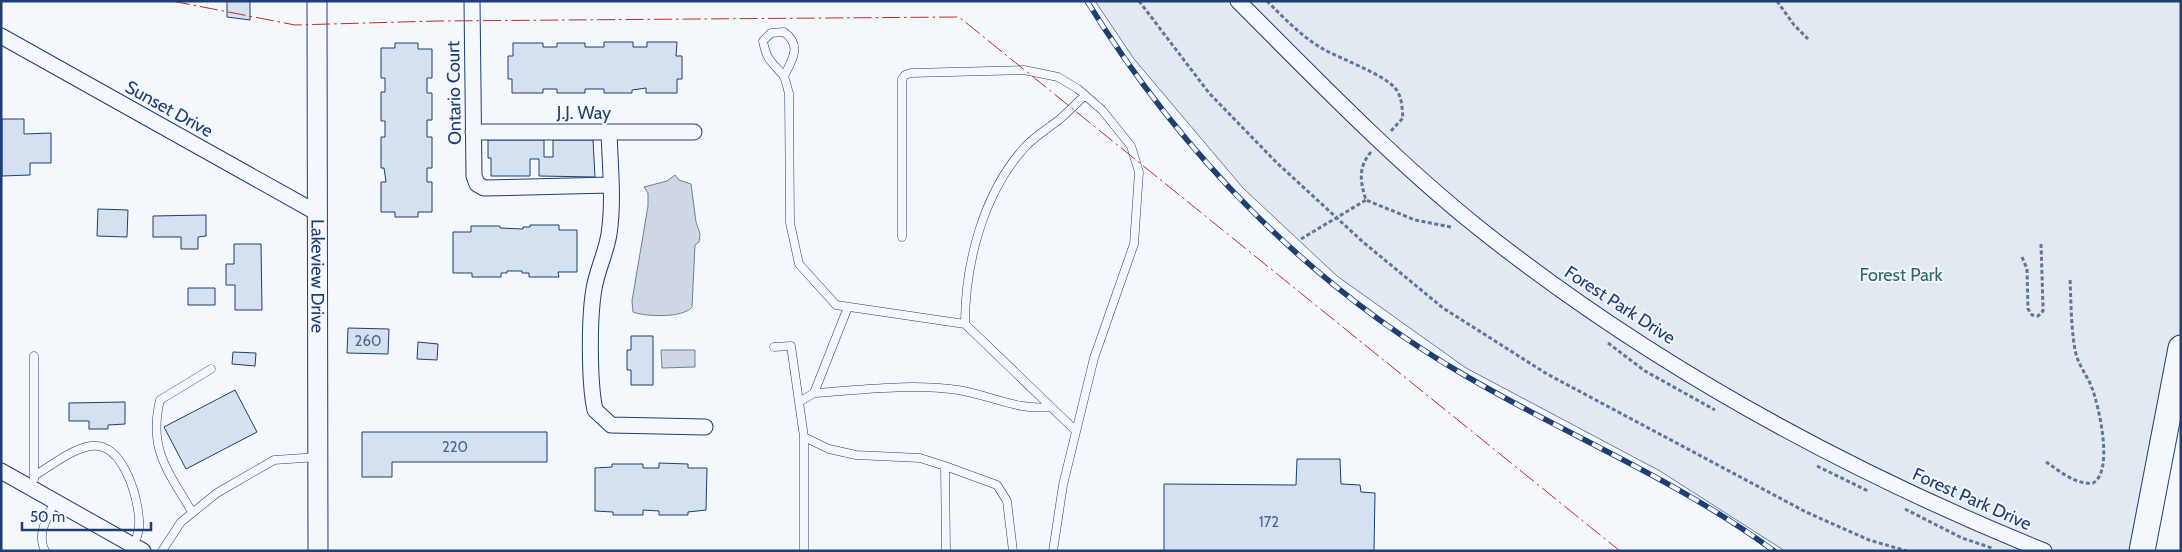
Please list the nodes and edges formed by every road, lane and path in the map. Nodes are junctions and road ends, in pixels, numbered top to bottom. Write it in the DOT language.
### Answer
graph roads {
  1 [pos="318,1"];
  2 [pos="472,1"];
  3 [pos="1139,1"];
  4 [pos="1238,1"];
  5 [pos="1777,1"];
  6 [pos="1,36"];
  7 [pos="1808,39"];
  8 [pos="784,76"];
  9 [pos="1085,95"];
  10 [pos="473,132"];
  11 [pos="609,132"];
  12 [pos="694,132"];
  13 [pos="610,185"];
  14 [pos="1366,200"];
  15 [pos="319,214"];
  16 [pos="1337,218"];
  17 [pos="902,237"];
  18 [pos="1301,239"];
  19 [pos="2041,244"];
  20 [pos="2022,257"];
  21 [pos="2070,278"];
  22 [pos="848,307"];
  23 [pos="965,324"];
  24 [pos="774,347"];
  25 [pos="2181,348"];
  26 [pos="34,356"];
  27 [pos="211,369"];
  28 [pos="814,393"];
  29 [pos="799,402"];
  30 [pos="1051,407"];
  31 [pos="705,427"];
  32 [pos="1076,431"];
  33 [pos="804,438"];
  34 [pos="318,457"];
  35 [pos="2046,462"];
  36 [pos="945,466"];
  37 [pos="1,471"];
  38 [pos="34,483"];
  39 [pos="55,501"];
  40 [pos="192,512"];
  41 [pos="139,548"];
  42 [pos="45,551"];
  43 [pos="162,551"];
  44 [pos="318,551"];
  45 [pos="804,551"];
  46 [pos="946,551"];
  47 [pos="1013,551"];
  48 [pos="1053,551"];
  49 [pos="1907,551"];
  50 [pos="2044,551"];
  51 [pos="2142,551"];
  1 -- 15 [label="street, Lakeview Drive"];
  2 -- 10 [label="street, Ontario Court"];
  3 -- 16 [label="path"];
  4 -- 50 [label="street, Forest Park Drive"];
  5 -- 7 [label="path"];
  6 -- 15 [label="street, Sunset Drive"];
  8 -- 8 [label="lane"];
  8 -- 22 [label="lane"];
  9 -- 17 [label="lane"];
  9 -- 23 [label="lane"];
  9 -- 32 [label="lane"];
  10 -- 11 [label="street, J.J. Way"];
  10 -- 13 [label="street, Ontario Court"];
  11 -- 12 [label="street, J.J. Way"];
  11 -- 13 [label="street"];
  13 -- 31 [label="street"];
  14 -- 16 [label="path"];
  15 -- 34 [label="street, Lakeview Drive"];
  16 -- 18 [label="path"];
  16 -- 49 [label="path"];
  19 -- 20 [label="path"];
  21 -- 35 [label="path"];
  22 -- 23 [label="lane"];
  22 -- 28 [label="lane"];
  23 -- 30 [label="lane"];
  24 -- 29 [label="lane"];
  25 -- 51 [label="main road"];
  26 -- 38 [label="lane"];
  27 -- 40 [label="lane"];
  28 -- 29 [label="lane"];
  28 -- 30 [label="lane"];
  29 -- 33 [label="lane"];
  30 -- 32 [label="lane"];
  32 -- 48 [label="lane"];
  33 -- 36 [label="lane"];
  33 -- 45 [label="lane"];
  34 -- 40 [label="lane"];
  34 -- 44 [label="street, Lakeview Drive"];
  36 -- 46 [label="lane"];
  36 -- 47 [label="lane"];
  37 -- 38 [label="street"];
  38 -- 39 [label="street"];
  38 -- 41 [label="lane"];
  39 -- 41 [label="street"];
  39 -- 42 [label="lane"];
  40 -- 43 [label="lane"];
}
